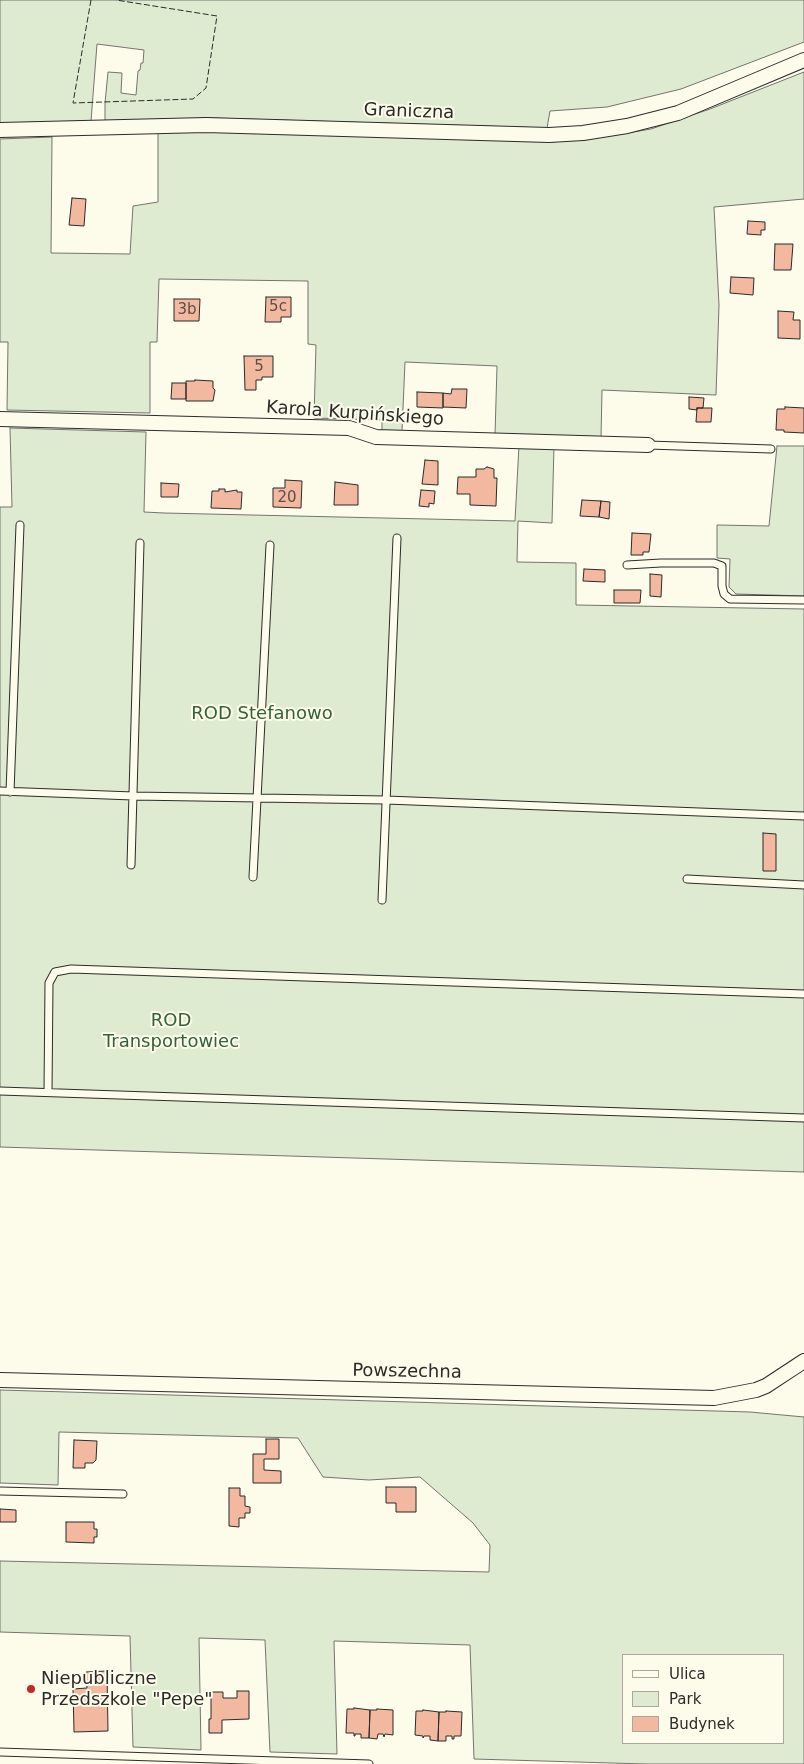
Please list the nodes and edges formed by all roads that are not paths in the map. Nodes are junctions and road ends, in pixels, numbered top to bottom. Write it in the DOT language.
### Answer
graph roads {
  1 [pos="804,60"];
  2 [pos="0,130"];
  3 [pos="0,420"];
  4 [pos="648,445"];
  5 [pos="771,450"];
  6 [pos="20,524"];
  7 [pos="397,538"];
  8 [pos="140,543"];
  9 [pos="270,545"];
  10 [pos="627,565"];
  11 [pos="804,600"];
  12 [pos="0,791"];
  13 [pos="10,792"];
  14 [pos="133,796"];
  15 [pos="258,799"];
  16 [pos="386,800"];
  17 [pos="804,816"];
  18 [pos="131,865"];
  19 [pos="253,876"];
  20 [pos="687,879"];
  21 [pos="804,885"];
  22 [pos="382,900"];
  23 [pos="804,994"];
  24 [pos="0,1090"];
  25 [pos="48,1092"];
  26 [pos="804,1118"];
  27 [pos="804,1361"];
  28 [pos="0,1380"];
  29 [pos="0,1491"];
  30 [pos="123,1494"];
  31 [pos="0,1752"];
  32 [pos="370,1764"];
  1 -- 2 [label="street, Graniczna"];
  3 -- 4 [label="street, Karola Kurpińskiego"];
  4 -- 5 [label="lane"];
  6 -- 13 [label="lane"];
  7 -- 16 [label="lane"];
  8 -- 14 [label="lane"];
  9 -- 15 [label="lane"];
  10 -- 11 [label="lane"];
  12 -- 13 [label="lane"];
  13 -- 14 [label="lane"];
  14 -- 15 [label="lane"];
  14 -- 18 [label="lane"];
  15 -- 16 [label="lane"];
  15 -- 19 [label="lane"];
  16 -- 17 [label="lane"];
  16 -- 22 [label="lane"];
  20 -- 21 [label="lane"];
  23 -- 25 [label="lane"];
  24 -- 25 [label="lane"];
  25 -- 26 [label="lane"];
  27 -- 28 [label="street, Powszechna"];
  29 -- 30 [label="lane"];
  31 -- 32 [label="lane"];
}
